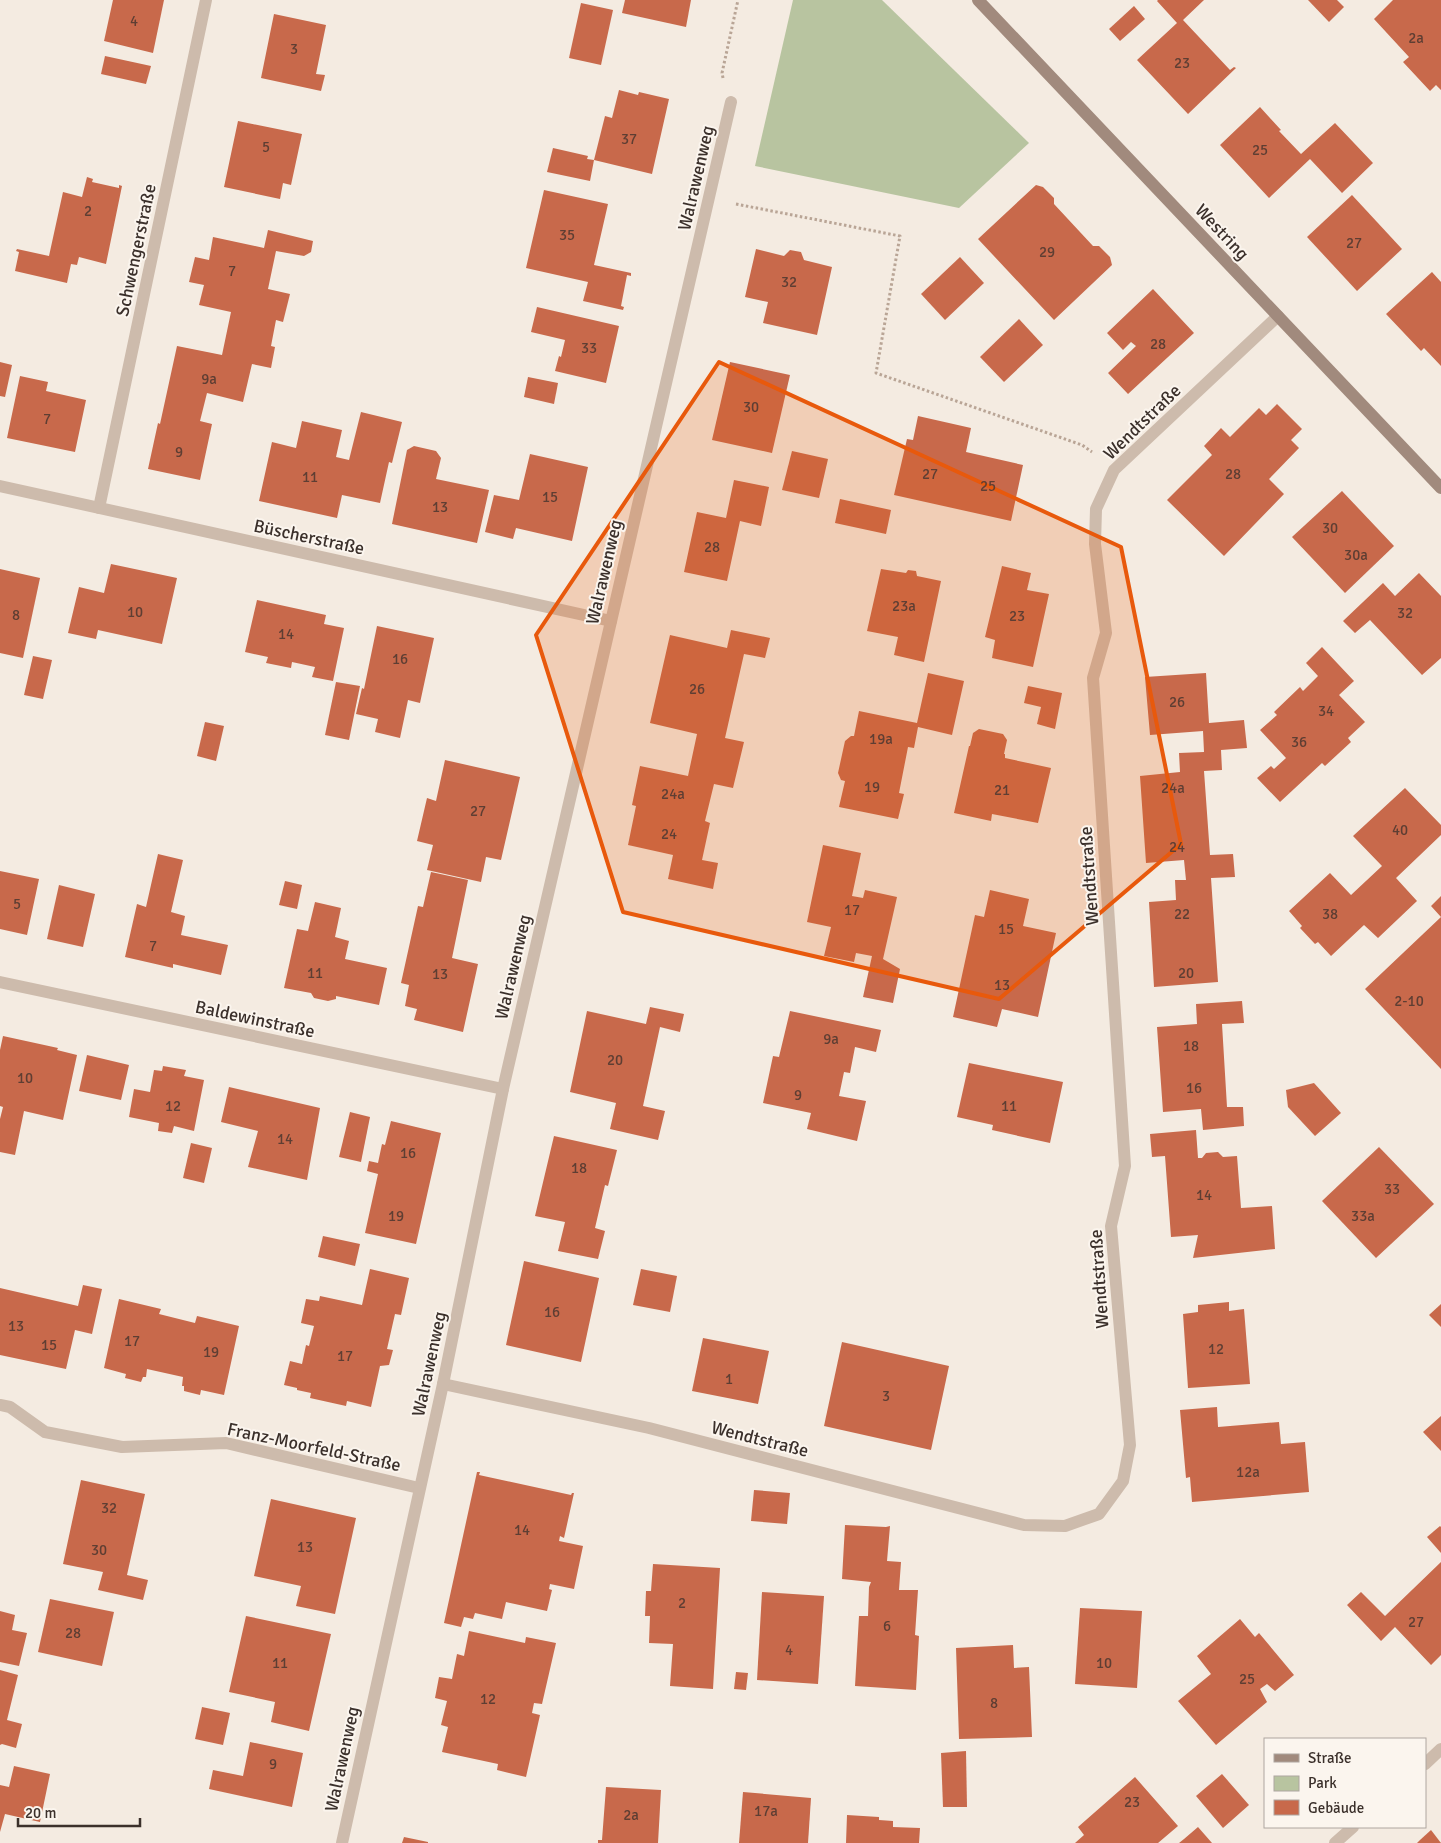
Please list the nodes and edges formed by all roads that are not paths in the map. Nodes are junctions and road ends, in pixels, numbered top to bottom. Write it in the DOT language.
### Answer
graph roads {
  1 [pos="206,0"];
  2 [pos="978,0"];
  3 [pos="731,102"];
  4 [pos="1278,316"];
  5 [pos="0,486"];
  6 [pos="1441,488"];
  7 [pos="99,508"];
  8 [pos="611,621"];
  9 [pos="0,982"];
  10 [pos="503,1089"];
  11 [pos="443,1384"];
  12 [pos="0,1405"];
  13 [pos="419,1488"];
  14 [pos="1441,1750"];
  15 [pos="1426,1763"];
  16 [pos="1352,1828"];
  17 [pos="342,1843"];
  18 [pos="1335,1843"];
  1 -- 7 [label="street, Schwengerstraße"];
  2 -- 4 [label="main road, Westring"];
  3 -- 8 [label="street, Walrawenweg"];
  4 -- 6 [label="main road, Westring"];
  4 -- 11 [label="street, Wendtstraße"];
  5 -- 7 [label="street, Büscherstraße"];
  7 -- 8 [label="street, Büscherstraße"];
  8 -- 10 [label="street, Walrawenweg"];
  9 -- 10 [label="street, Baldewinstraße"];
  10 -- 11 [label="street, Walrawenweg"];
  11 -- 13 [label="street, Walrawenweg"];
  12 -- 13 [label="street, Franz-Moorfeld-Straße"];
  13 -- 17 [label="street, Walrawenweg"];
  14 -- 15 [label="street"];
  16 -- 18 [label="street"];
}
